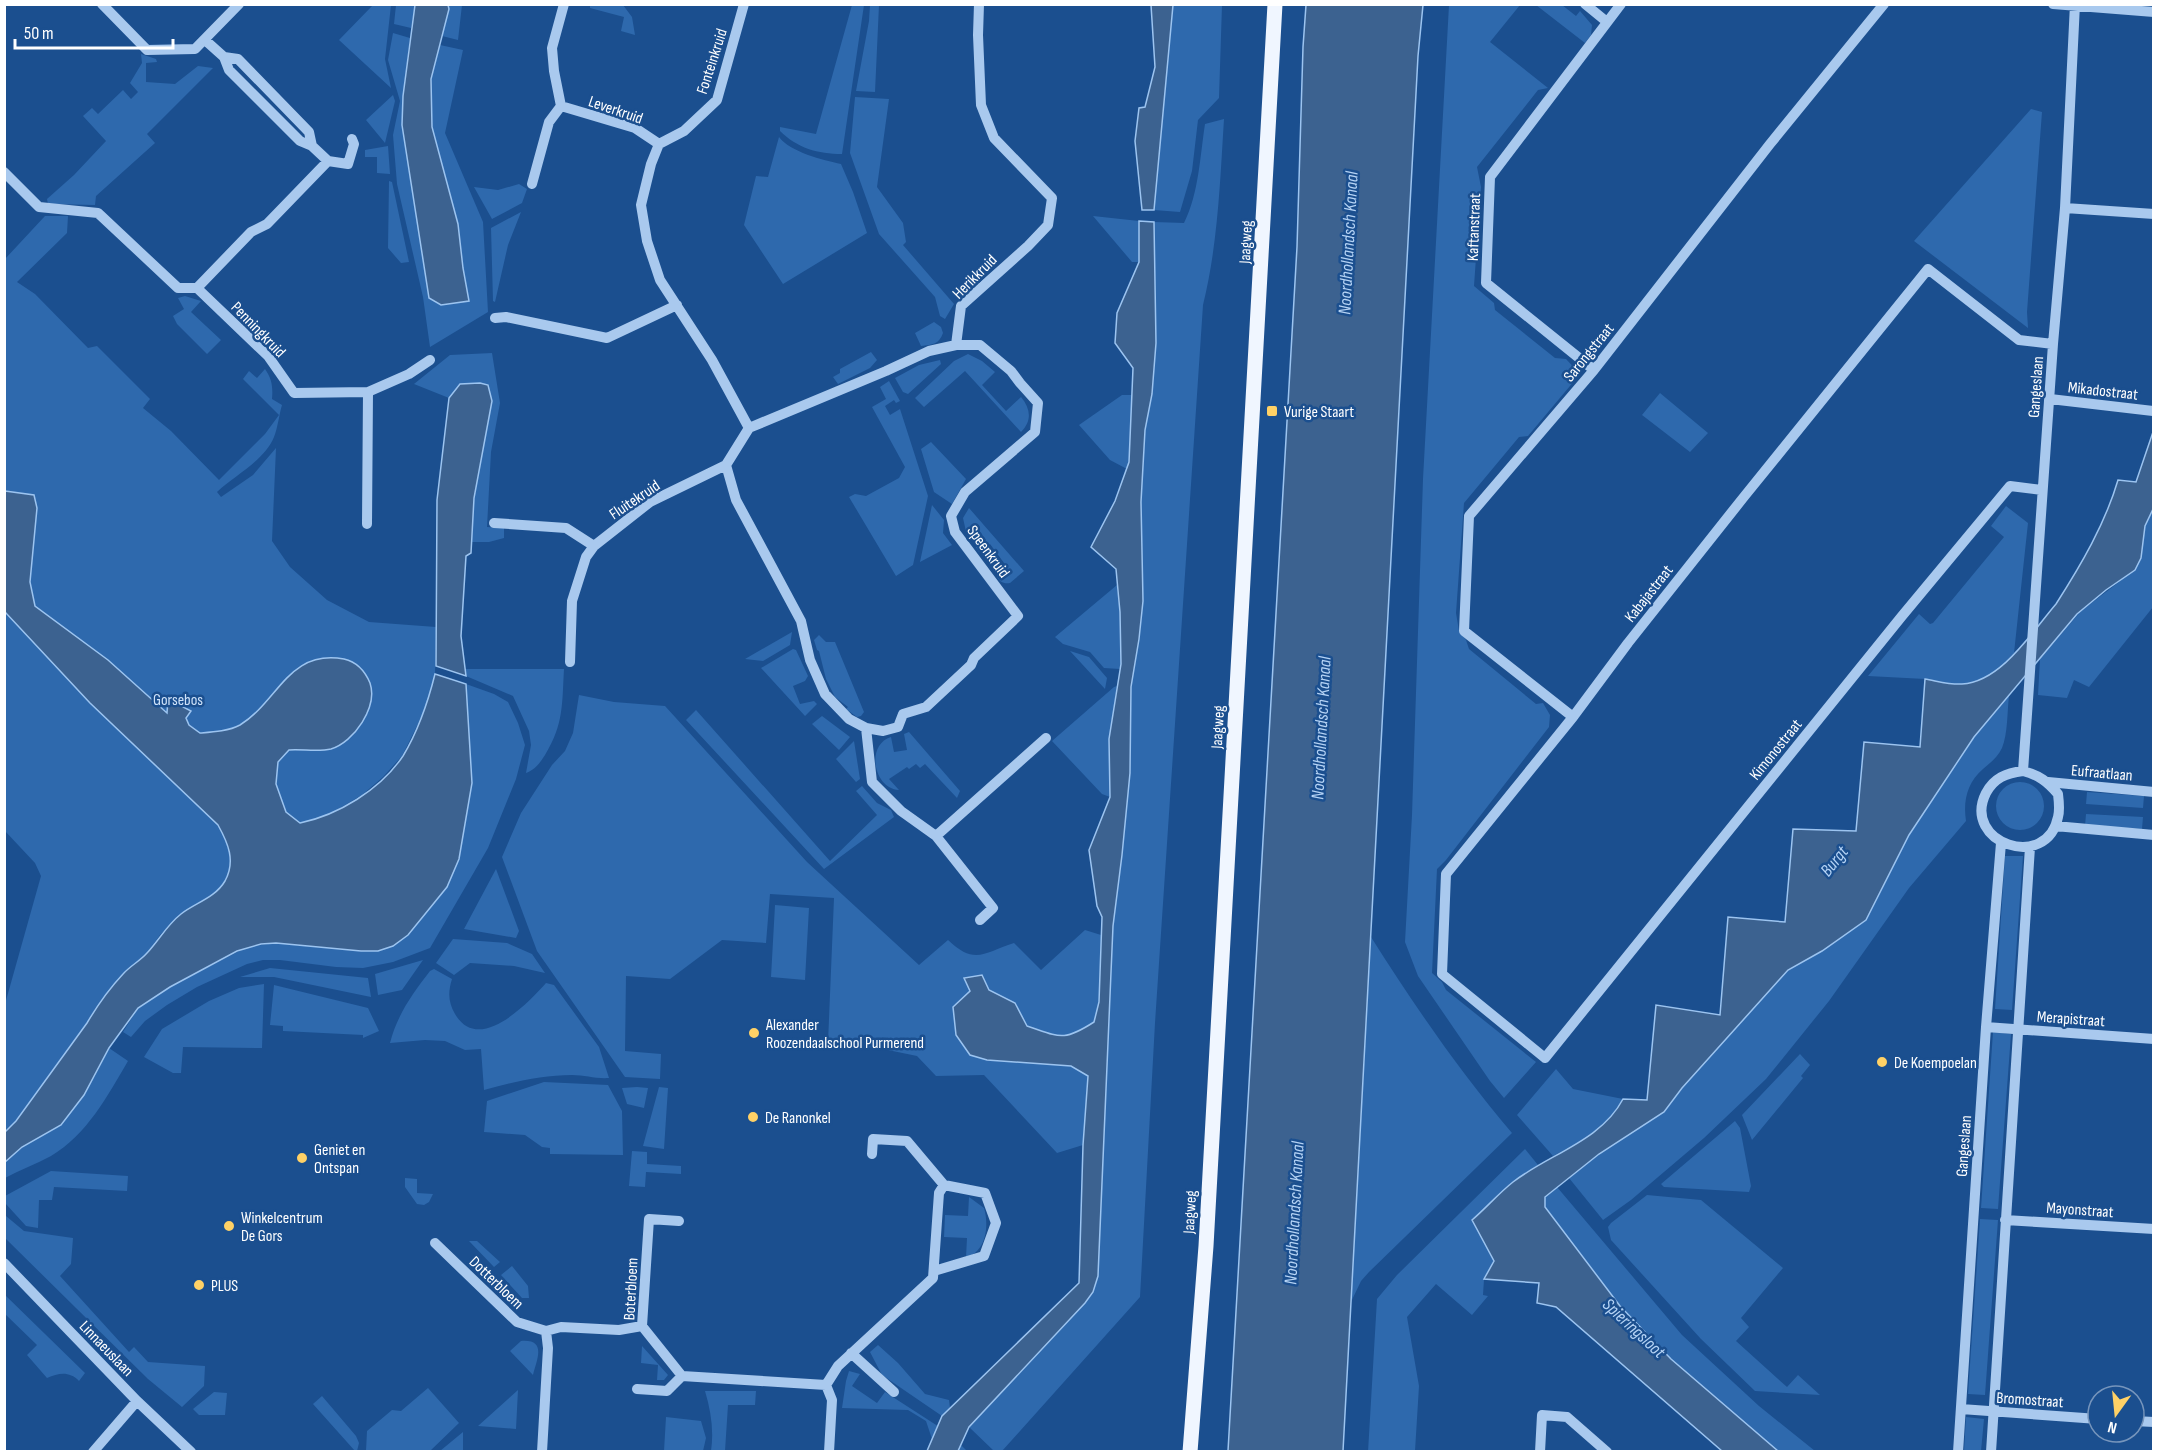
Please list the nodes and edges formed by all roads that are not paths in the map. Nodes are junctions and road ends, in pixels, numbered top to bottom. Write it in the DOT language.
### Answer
graph roads {
  1 [pos="102,4"];
  2 [pos="239,4"];
  3 [pos="564,4"];
  4 [pos="744,4"];
  5 [pos="979,4"];
  6 [pos="1275,4"];
  7 [pos="1585,4"];
  8 [pos="1621,4"];
  9 [pos="1884,4"];
  10 [pos="2053,4"];
  11 [pos="2075,6"];
  12 [pos="2154,12"];
  13 [pos="1607,22"];
  14 [pos="205,40"];
  15 [pos="561,106"];
  16 [pos="352,139"];
  17 [pos="659,144"];
  18 [pos="328,161"];
  19 [pos="4,171"];
  20 [pos="532,184"];
  21 [pos="2065,208"];
  22 [pos="2154,214"];
  23 [pos="197,288"];
  24 [pos="677,305"];
  25 [pos="495,318"];
  26 [pos="2053,344"];
  27 [pos="956,345"];
  28 [pos="430,360"];
  29 [pos="1594,370"];
  30 [pos="368,392"];
  31 [pos="2050,399"];
  32 [pos="2153,411"];
  33 [pos="749,428"];
  34 [pos="726,465"];
  35 [pos="2042,490"];
  36 [pos="494,523"];
  37 [pos="367,524"];
  38 [pos="594,546"];
  39 [pos="570,662"];
  40 [pos="1573,717"];
  41 [pos="866,728"];
  42 [pos="1046,738"];
  43 [pos="2023,771"];
  44 [pos="2048,782"];
  45 [pos="2154,792"];
  46 [pos="2055,826"];
  47 [pos="2154,835"];
  48 [pos="936,836"];
  49 [pos="2001,843"];
  50 [pos="2030,847"];
  51 [pos="980,920"];
  52 [pos="1986,1027"];
  53 [pos="2020,1029"];
  54 [pos="2154,1039"];
  55 [pos="1545,1058"];
  56 [pos="872,1154"];
  57 [pos="944,1185"];
  58 [pos="2005,1220"];
  59 [pos="679,1221"];
  60 [pos="2154,1229"];
  61 [pos="435,1243"];
  62 [pos="4,1263"];
  63 [pos="934,1271"];
  64 [pos="642,1326"];
  65 [pos="546,1331"];
  66 [pos="851,1353"];
  67 [pos="682,1376"];
  68 [pos="826,1385"];
  69 [pos="637,1389"];
  70 [pos="894,1392"];
  71 [pos="137,1401"];
  72 [pos="1960,1409"];
  73 [pos="1994,1412"];
  74 [pos="2086,1418"];
  75 [pos="93,1452"];
  76 [pos="191,1452"];
  77 [pos="542,1452"];
  78 [pos="829,1452"];
  79 [pos="1190,1452"];
  80 [pos="1540,1452"];
  81 [pos="1607,1452"];
  82 [pos="1958,1452"];
  83 [pos="1990,1452"];
  1 -- 14 [label="street"];
  2 -- 14 [label="street"];
  3 -- 15 [label="street"];
  4 -- 17 [label="street, Fonteinkruid"];
  5 -- 27 [label="street, Herikkruid"];
  6 -- 79 [label="main road, Jaagweg"];
  7 -- 13 [label="street"];
  8 -- 13 [label="street, Kaftanstraat"];
  9 -- 29 [label="street, Sarongstraat"];
  10 -- 11 [label="street"];
  11 -- 12 [label="street"];
  11 -- 21 [label="street, Gangeslaan"];
  13 -- 29 [label="street, Kaftanstraat"];
  14 -- 18 [label="street"];
  15 -- 17 [label="street, Leverkruid"];
  15 -- 20 [label="street"];
  16 -- 18 [label="street"];
  17 -- 24 [label="street"];
  18 -- 23 [label="street"];
  19 -- 23 [label="street, Penningkruid"];
  21 -- 22 [label="street"];
  21 -- 26 [label="street, Gangeslaan"];
  23 -- 30 [label="street, Penningkruid"];
  24 -- 25 [label="street"];
  24 -- 33 [label="street"];
  26 -- 31 [label="street, Gangeslaan"];
  26 -- 40 [label="street, Kabajastraat"];
  27 -- 33 [label="street"];
  27 -- 41 [label="street, Speenkruid"];
  28 -- 30 [label="street, Penningkruid"];
  29 -- 40 [label="street, Sarongstraat"];
  30 -- 37 [label="street"];
  31 -- 32 [label="street, Mikadostraat"];
  31 -- 35 [label="street, Gangeslaan"];
  33 -- 34 [label="street"];
  34 -- 38 [label="street, Fluitekruid"];
  34 -- 41 [label="street"];
  35 -- 43 [label="street, Gangeslaan"];
  35 -- 55 [label="street, Kimonostraat"];
  36 -- 38 [label="street"];
  38 -- 39 [label="street, Fluitekruid"];
  40 -- 55 [label="street, Kabajastraat"];
  41 -- 48 [label="street"];
  42 -- 48 [label="street"];
  43 -- 44 [label="street"];
  43 -- 49 [label="street"];
  44 -- 45 [label="street, Eufraatlaan"];
  44 -- 46 [label="street"];
  46 -- 47 [label="street"];
  46 -- 50 [label="street"];
  48 -- 51 [label="street"];
  49 -- 50 [label="street"];
  49 -- 52 [label="street, Gangeslaan"];
  50 -- 53 [label="street"];
  52 -- 53 [label="street, Merapistraat"];
  52 -- 72 [label="street, Gangeslaan"];
  53 -- 54 [label="street, Merapistraat"];
  53 -- 58 [label="street"];
  56 -- 57 [label="street"];
  57 -- 63 [label="street"];
  57 -- 63 [label="street"];
  58 -- 60 [label="street, Mayonstraat"];
  58 -- 73 [label="street"];
  59 -- 64 [label="street, Boterbloem"];
  61 -- 65 [label="street, Dotterbloem"];
  62 -- 71 [label="street, Linnaeuslaan"];
  63 -- 66 [label="street"];
  64 -- 65 [label="street, Dotterbloem"];
  64 -- 67 [label="street, Boterbloem"];
  65 -- 77 [label="street"];
  66 -- 68 [label="street"];
  66 -- 70 [label="street"];
  67 -- 68 [label="street"];
  67 -- 69 [label="street"];
  68 -- 78 [label="street"];
  71 -- 75 [label="street"];
  71 -- 76 [label="street, Linnaeuslaan"];
  72 -- 73 [label="street, Bromostraat"];
  72 -- 82 [label="street, Gangeslaan"];
  73 -- 74 [label="street, Bromostraat"];
  73 -- 83 [label="street"];
  80 -- 81 [label="street"];
}
